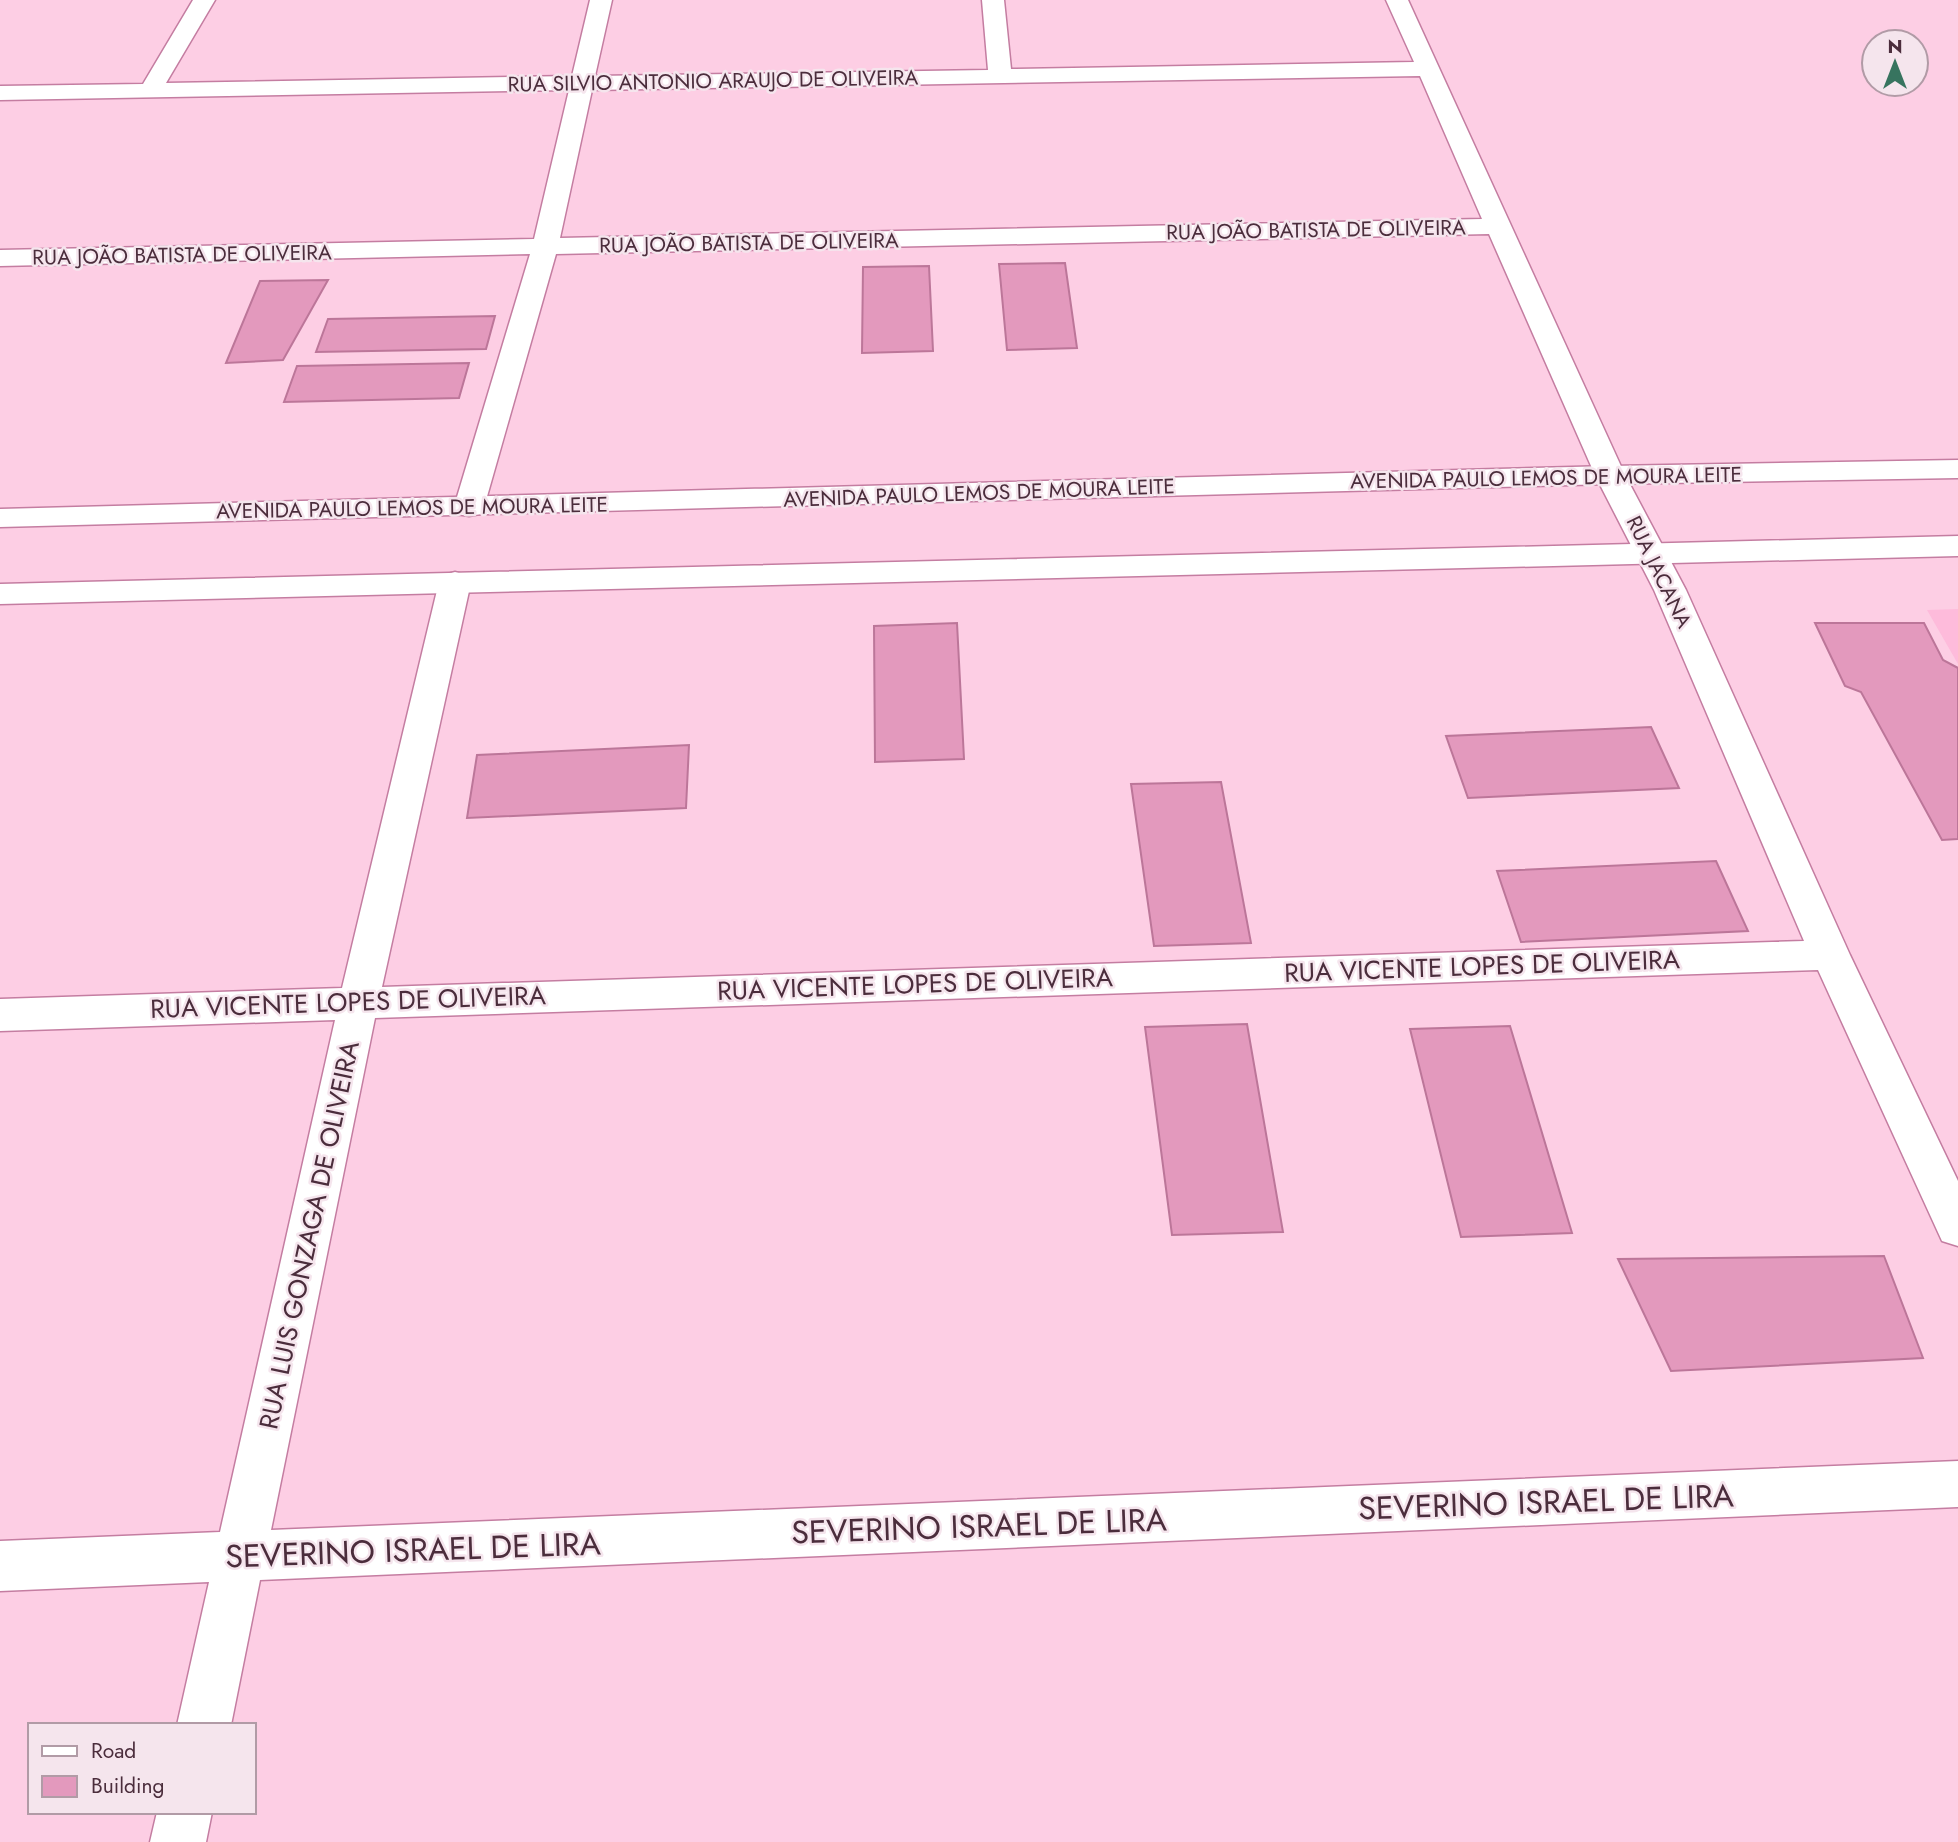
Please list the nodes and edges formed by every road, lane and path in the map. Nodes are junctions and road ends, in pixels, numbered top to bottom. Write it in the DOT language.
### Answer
graph roads {
  1 [pos="204,0"];
  2 [pos="601,0"];
  3 [pos="993,0"];
  4 [pos="1397,0"];
  5 [pos="1426,69"];
  6 [pos="1000,75"];
  7 [pos="581,84"];
  8 [pos="151,90"];
  9 [pos="0,93"];
  10 [pos="1498,226"];
  11 [pos="545,248"];
  12 [pos="0,258"];
  13 [pos="1958,468"];
  14 [pos="1610,475"];
  15 [pos="469,507"];
  16 [pos="0,518"];
  17 [pos="1958,546"];
  18 [pos="1651,553"];
  19 [pos="456,582"];
  20 [pos="0,594"];
  21 [pos="1830,955"];
  22 [pos="359,1001"];
  23 [pos="0,1015"];
  24 [pos="1958,1227"];
  25 [pos="1958,1484"];
  26 [pos="240,1557"];
  27 [pos="0,1566"];
  28 [pos="204,1723"];
  29 [pos="185,1814"];
  30 [pos="178,1842"];
  1 -- 8 [label="street"];
  2 -- 7 [label="street"];
  3 -- 6 [label="street"];
  4 -- 5 [label="street, RUA JACANA"];
  5 -- 6 [label="street, RUA SILVIO ANTONIO ARAUJO DE OLIVEIRA"];
  5 -- 10 [label="street, RUA JACANA"];
  6 -- 7 [label="street, RUA SILVIO ANTONIO ARAUJO DE OLIVEIRA"];
  7 -- 8 [label="street, RUA SILVIO ANTONIO ARAUJO DE OLIVEIRA"];
  7 -- 11 [label="street"];
  8 -- 9 [label="street, RUA SILVIO ANTONIO ARAUJO DE OLIVEIRA"];
  10 -- 11 [label="street, RUA JOÃO BATISTA DE OLIVEIRA"];
  10 -- 14 [label="street, RUA JACANA"];
  11 -- 12 [label="street, RUA JOÃO BATISTA DE OLIVEIRA"];
  11 -- 15 [label="street"];
  13 -- 14 [label="street, AVENIDA PAULO LEMOS DE MOURA LEITE"];
  14 -- 15 [label="street, AVENIDA PAULO LEMOS DE MOURA LEITE"];
  14 -- 18 [label="street, RUA JACANA"];
  15 -- 16 [label="street, AVENIDA PAULO LEMOS DE MOURA LEITE"];
  17 -- 18 [label="street"];
  18 -- 19 [label="street"];
  18 -- 21 [label="street, RUA JACANA"];
  19 -- 20 [label="street"];
  19 -- 22 [label="street, RUA LUIS GONZAGA DE OLIVEIRA"];
  21 -- 22 [label="street, RUA VICENTE LOPES DE OLIVEIRA"];
  21 -- 24 [label="street, RUA JACANA"];
  22 -- 23 [label="street, RUA VICENTE LOPES DE OLIVEIRA"];
  22 -- 26 [label="street, RUA LUIS GONZAGA DE OLIVEIRA"];
  25 -- 26 [label="street, SEVERINO ISRAEL DE LIRA"];
  26 -- 27 [label="street, SEVERINO ISRAEL DE LIRA"];
  26 -- 28 [label="street, RUA LUIS GONZAGA DE OLIVEIRA"];
  29 -- 30 [label="street"];
}
